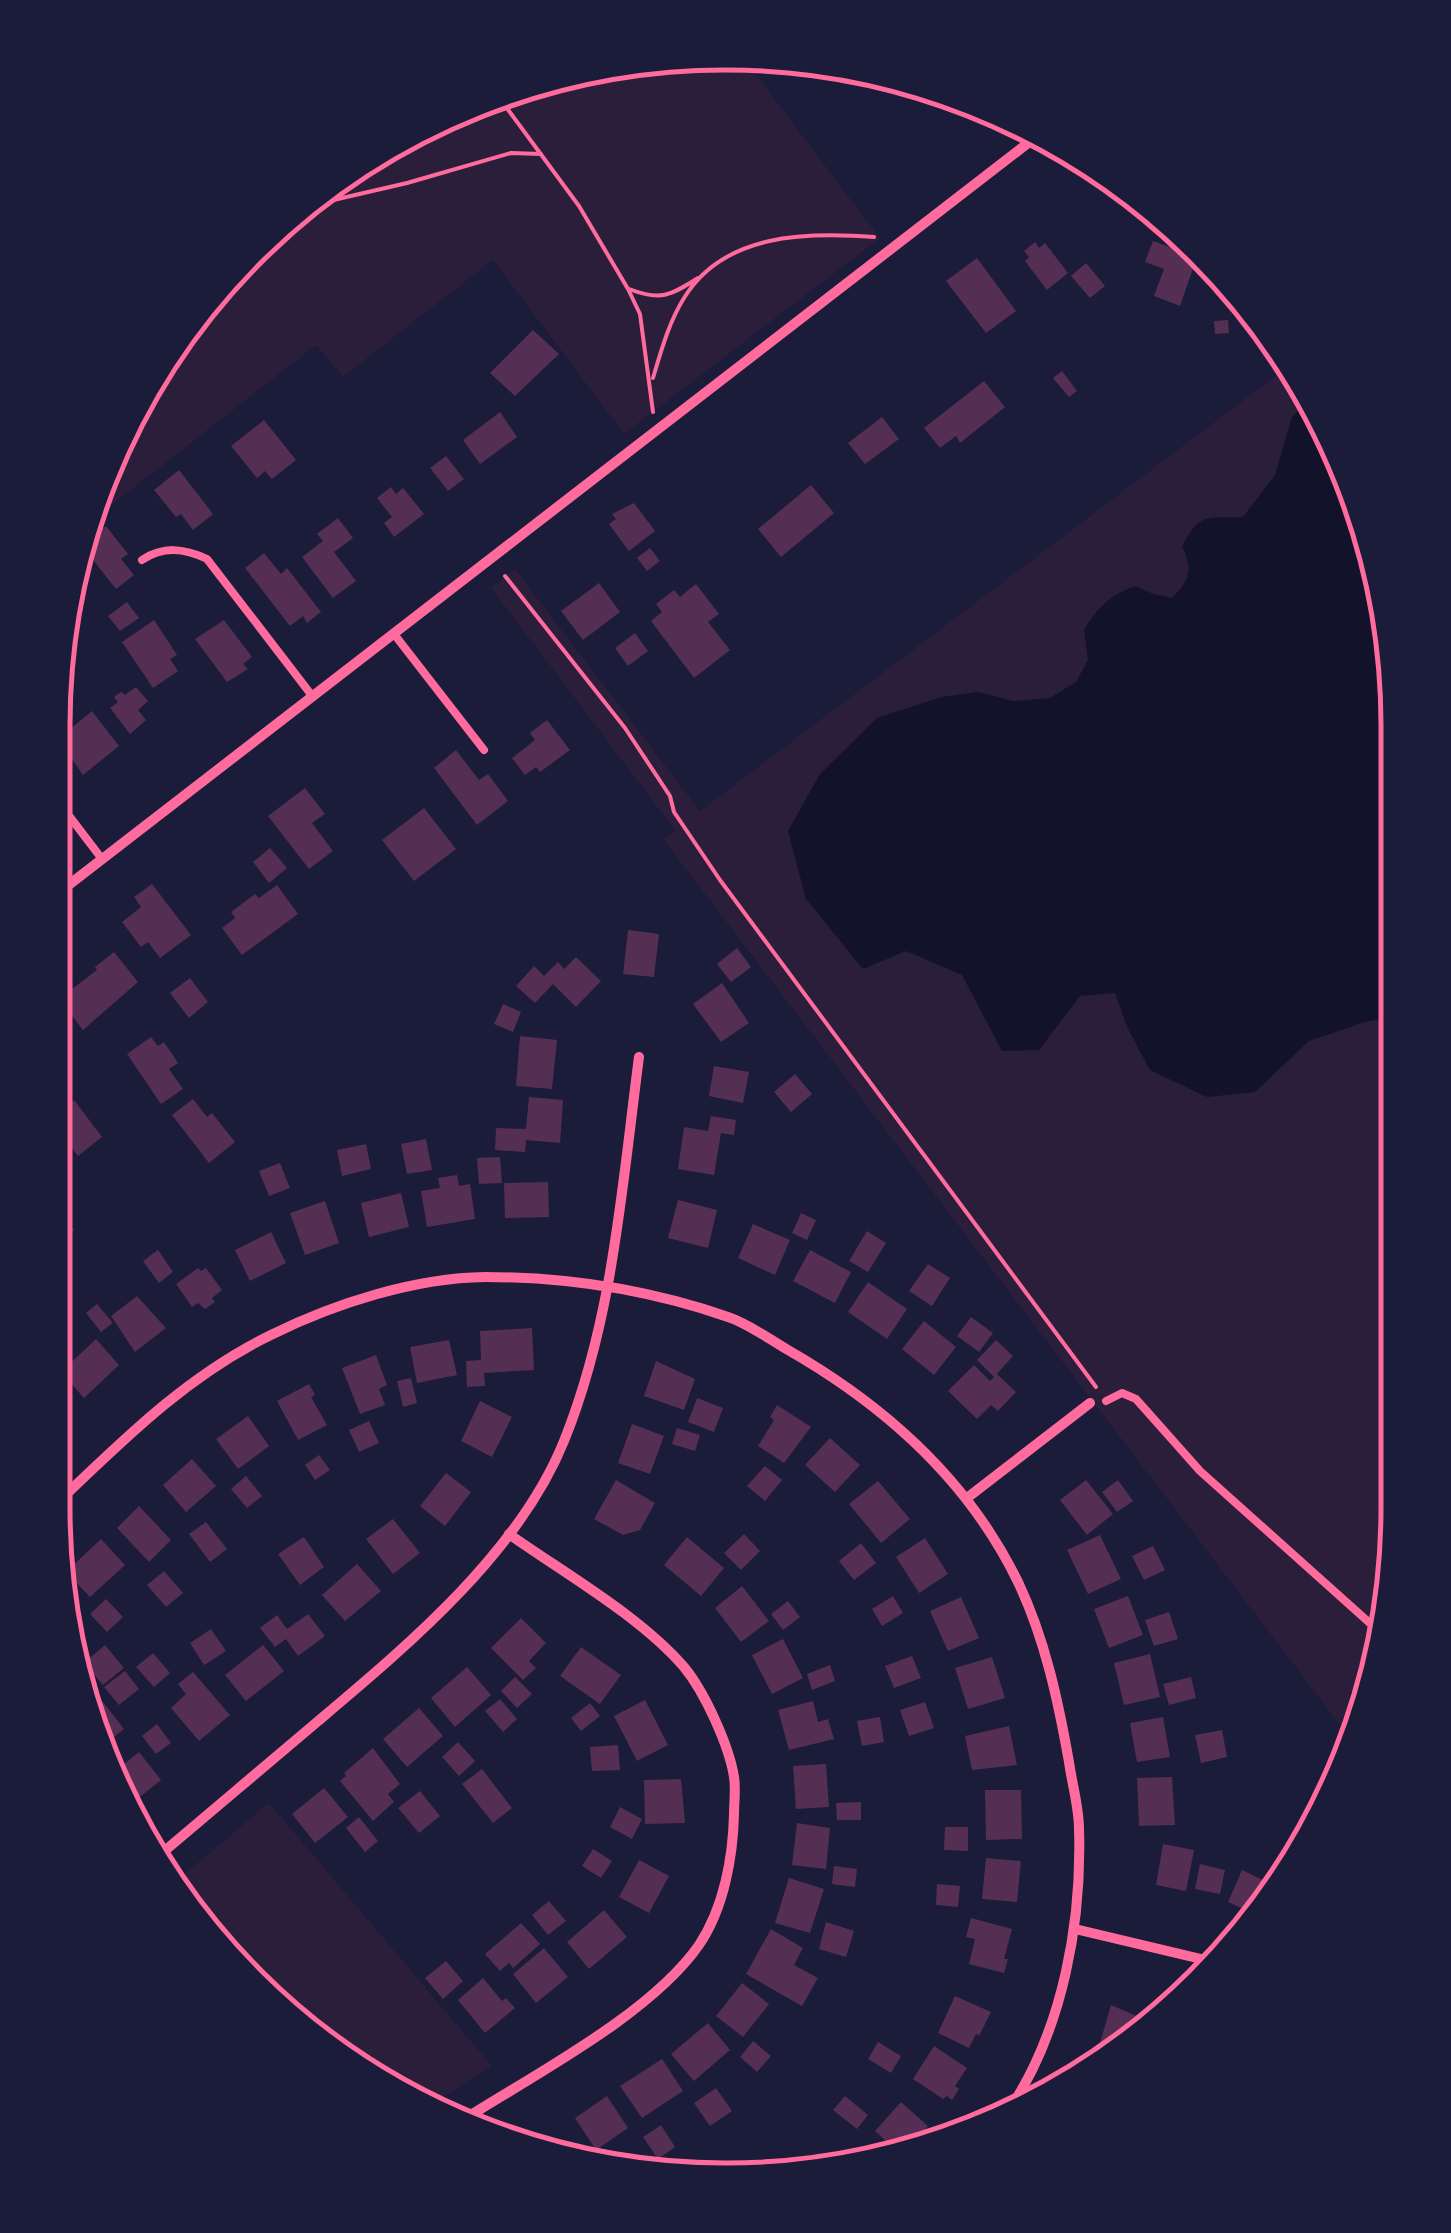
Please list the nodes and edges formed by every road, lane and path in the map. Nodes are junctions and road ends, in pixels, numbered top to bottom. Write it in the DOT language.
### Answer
graph roads {
  1 [pos="507,108"];
  2 [pos="1027,144"];
  3 [pos="541,154"];
  4 [pos="333,200"];
  5 [pos="874,237"];
  6 [pos="702,276"];
  7 [pos="628,288"];
  8 [pos="652,383"];
  9 [pos="652,407"];
  10 [pos="142,560"];
  11 [pos="504,576"];
  12 [pos="394,634"];
  13 [pos="312,697"];
  14 [pos="484,750"];
  15 [pos="70,817"];
  16 [pos="102,859"];
  17 [pos="70,883"];
  18 [pos="639,1057"];
  19 [pos="609,1285"];
  20 [pos="1087,1374"];
  21 [pos="1106,1401"];
  22 [pos="1090,1402"];
  23 [pos="70,1491"];
  24 [pos="967,1498"];
  25 [pos="509,1534"];
  26 [pos="1370,1623"];
  27 [pos="166,1849"];
  28 [pos="1075,1928"];
  29 [pos="1201,1958"];
  30 [pos="1017,2094"];
  31 [pos="474,2113"];
  1 -- 3 [label="path"];
  2 -- 12 [label="street"];
  3 -- 4 [label="path"];
  3 -- 7 [label="path"];
  5 -- 6 [label="path"];
  6 -- 7 [label="path"];
  6 -- 8 [label="path"];
  7 -- 8 [label="path"];
  8 -- 9 [label="path"];
  10 -- 13 [label="lane"];
  11 -- 20 [label="path"];
  12 -- 13 [label="street"];
  12 -- 14 [label="lane"];
  13 -- 16 [label="street"];
  15 -- 16 [label="lane"];
  16 -- 17 [label="street"];
  18 -- 19 [label="street"];
  19 -- 23 [label="street"];
  19 -- 24 [label="street"];
  19 -- 25 [label="street"];
  21 -- 26 [label="lane"];
  22 -- 24 [label="street"];
  24 -- 28 [label="street"];
  25 -- 27 [label="street"];
  25 -- 31 [label="street"];
  28 -- 29 [label="street"];
  28 -- 30 [label="street"];
}
